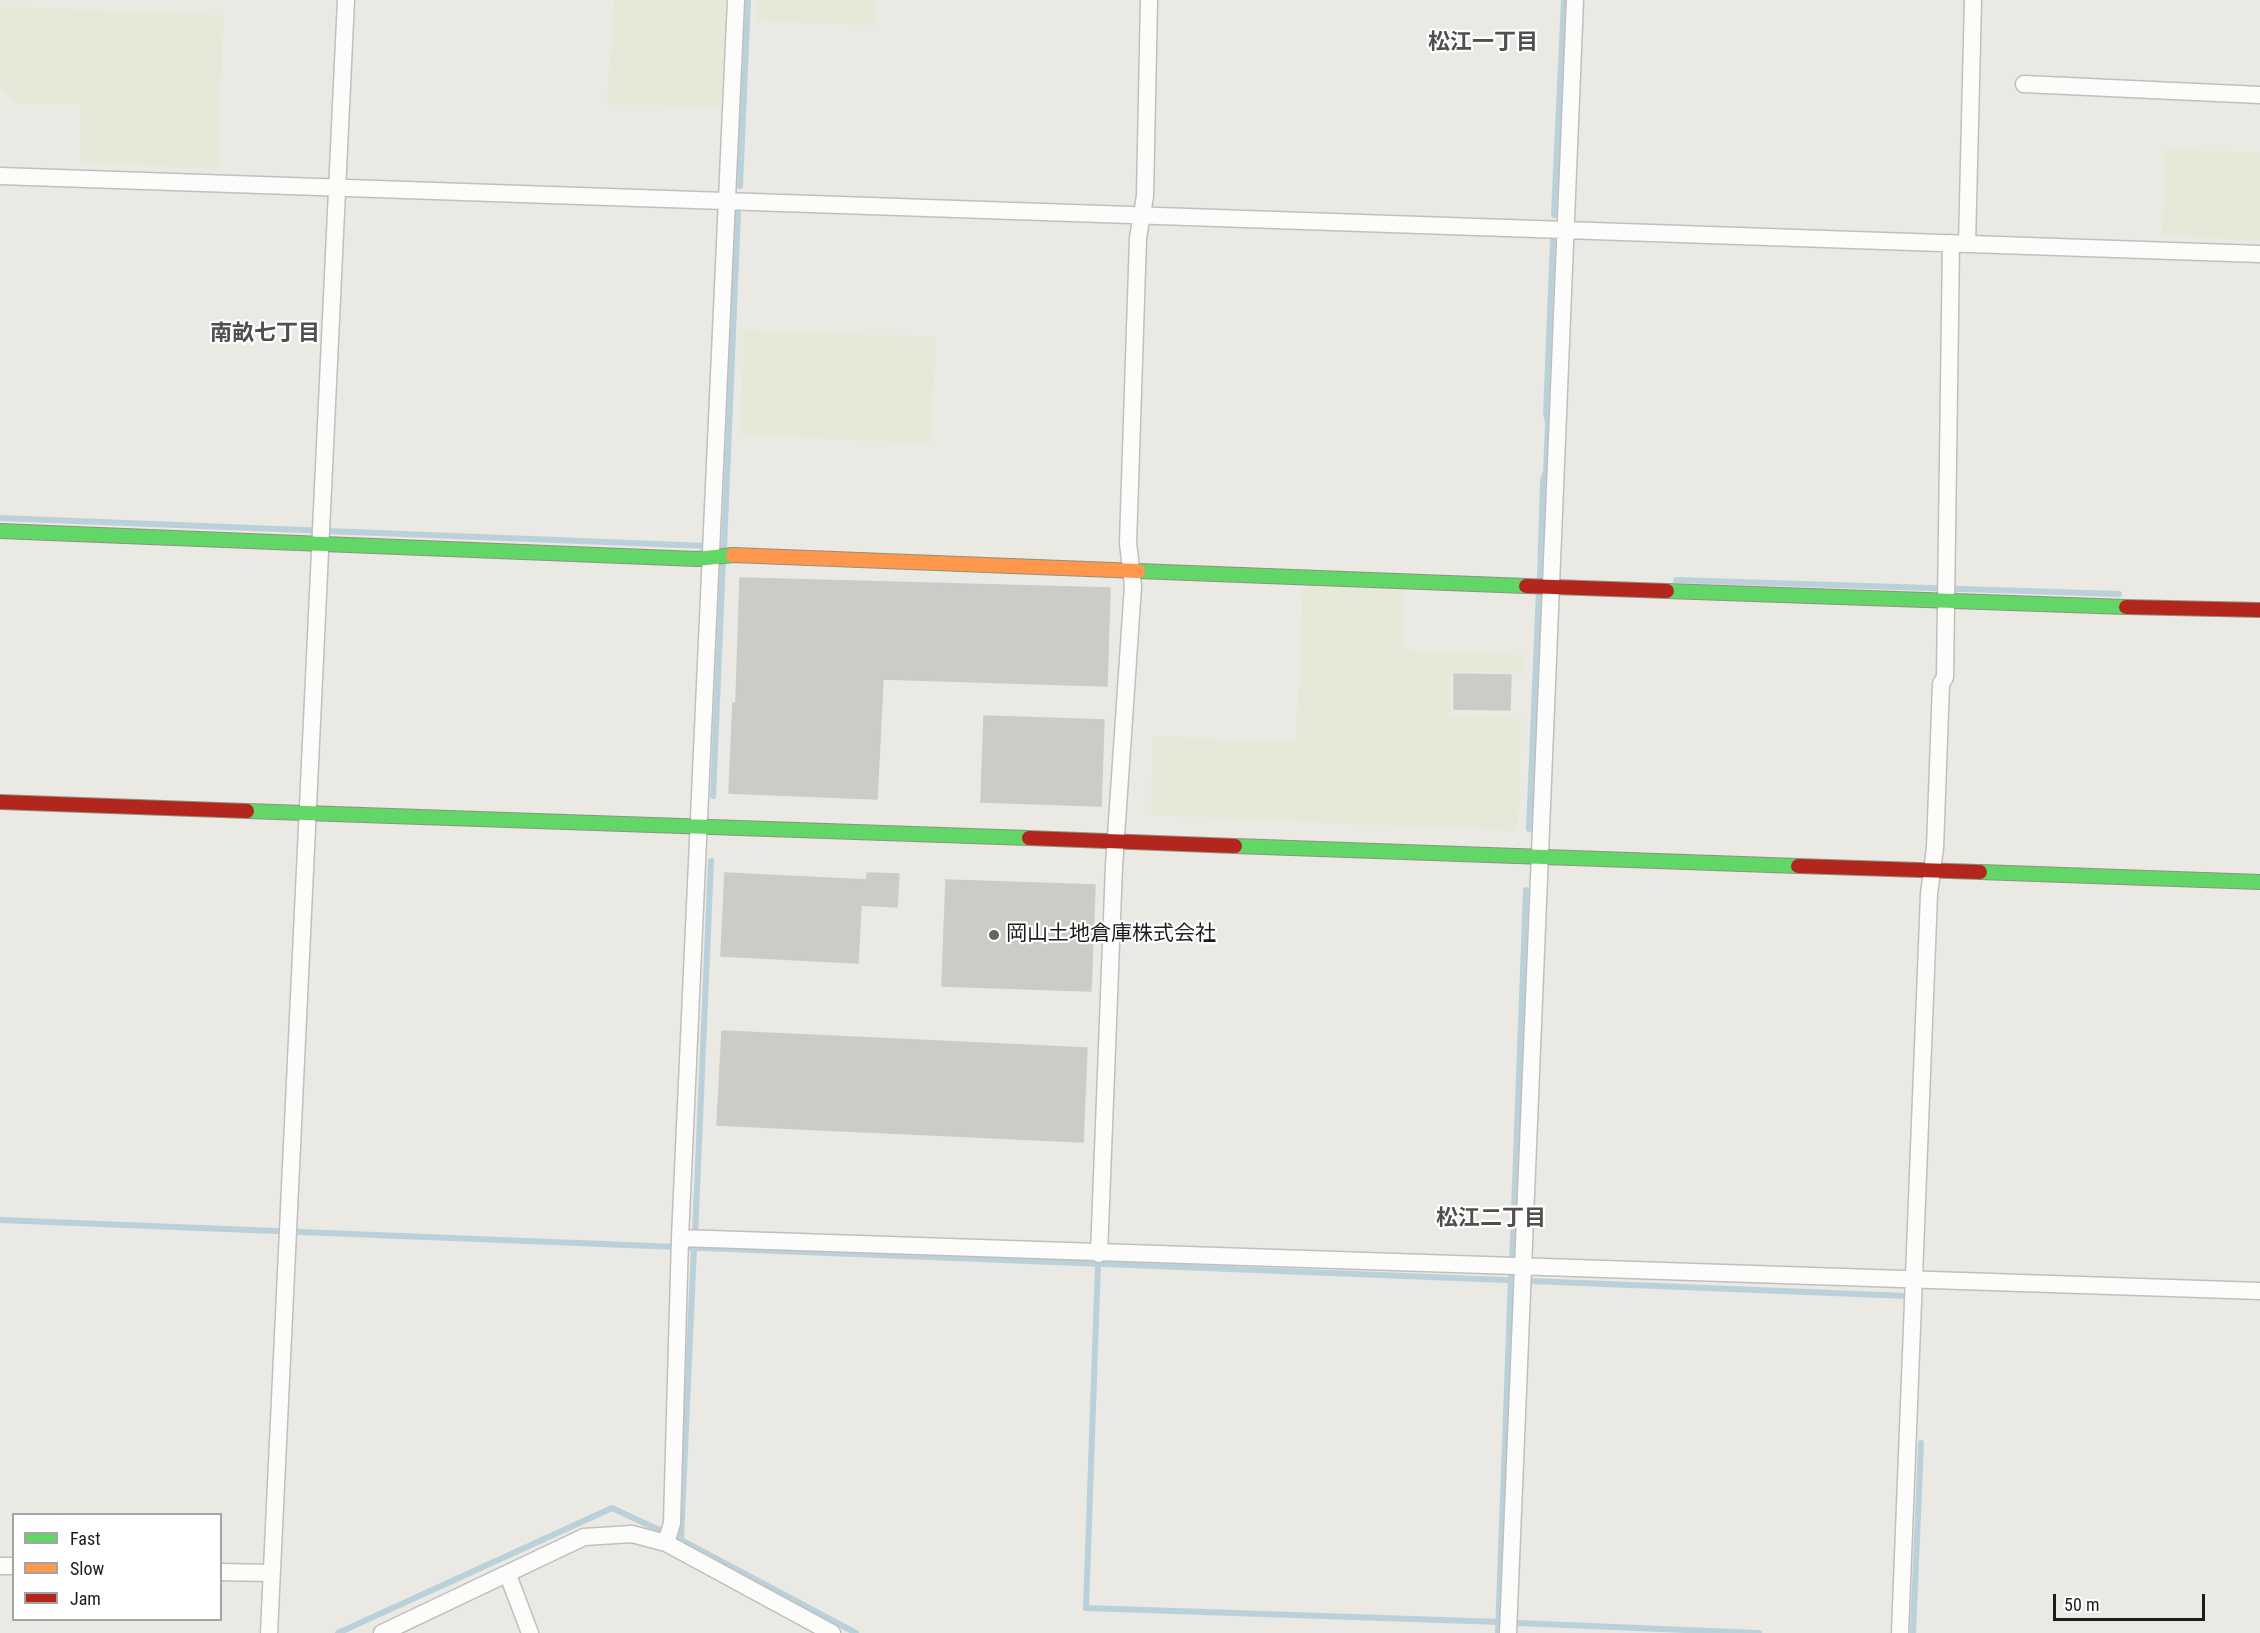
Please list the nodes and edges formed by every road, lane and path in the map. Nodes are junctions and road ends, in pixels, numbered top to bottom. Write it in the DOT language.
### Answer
graph roads {
  1 [pos="346,0"];
  2 [pos="736,0"];
  3 [pos="1149,0"];
  4 [pos="1575,0"];
  5 [pos="1973,0"];
  6 [pos="2024,84"];
  7 [pos="2260,95"];
  8 [pos="0,176"];
  9 [pos="339,186"];
  10 [pos="725,201"];
  11 [pos="1141,214"];
  12 [pos="1567,229"];
  13 [pos="1959,243"];
  14 [pos="2260,254"];
  15 [pos="0,531"];
  16 [pos="319,535"];
  17 [pos="716,552"];
  18 [pos="1129,562"];
  19 [pos="1546,581"];
  20 [pos="1948,593"];
  21 [pos="2260,610"];
  22 [pos="0,802"];
  23 [pos="309,813"];
  24 [pos="698,827"];
  25 [pos="1116,842"];
  26 [pos="1541,858"];
  27 [pos="1932,872"];
  28 [pos="2260,882"];
  29 [pos="686,1243"];
  30 [pos="1099,1254"];
  31 [pos="1517,1271"];
  32 [pos="1916,1280"];
  33 [pos="2260,1291"];
  34 [pos="669,1534"];
  35 [pos="222,1572"];
  36 [pos="270,1574"];
  37 [pos="508,1575"];
  38 [pos="1900,1632"];
  39 [pos="268,1633"];
  40 [pos="382,1633"];
  41 [pos="530,1633"];
  42 [pos="832,1633"];
  43 [pos="1508,1633"];
  1 -- 9 [label="street"];
  2 -- 10 [label="street"];
  3 -- 11 [label="street"];
  4 -- 12 [label="street"];
  5 -- 13 [label="street"];
  6 -- 7 [label="street"];
  8 -- 9 [label="street"];
  9 -- 10 [label="street"];
  9 -- 16 [label="street"];
  10 -- 11 [label="street"];
  10 -- 17 [label="street"];
  11 -- 12 [label="street"];
  11 -- 18 [label="street"];
  12 -- 13 [label="street"];
  12 -- 19 [label="street"];
  13 -- 14 [label="street"];
  13 -- 20 [label="street"];
  15 -- 16 [label="street"];
  16 -- 17 [label="street"];
  16 -- 23 [label="street"];
  17 -- 18 [label="street"];
  17 -- 24 [label="street"];
  18 -- 19 [label="street"];
  18 -- 25 [label="street"];
  19 -- 20 [label="street"];
  19 -- 26 [label="street"];
  20 -- 21 [label="street"];
  20 -- 27 [label="street"];
  22 -- 23 [label="street"];
  23 -- 24 [label="street"];
  23 -- 36 [label="street"];
  24 -- 25 [label="street"];
  24 -- 29 [label="street"];
  25 -- 26 [label="street"];
  25 -- 30 [label="street"];
  26 -- 27 [label="street"];
  26 -- 31 [label="street"];
  27 -- 28 [label="street"];
  27 -- 32 [label="street"];
  29 -- 30 [label="street"];
  29 -- 34 [label="street"];
  30 -- 31 [label="street"];
  31 -- 32 [label="street"];
  31 -- 43 [label="street"];
  32 -- 33 [label="street"];
  32 -- 38 [label="street"];
  34 -- 37 [label="street"];
  34 -- 42 [label="street"];
  35 -- 36 [label="street"];
  36 -- 39 [label="street"];
  37 -- 40 [label="street"];
  37 -- 41 [label="street"];
}
